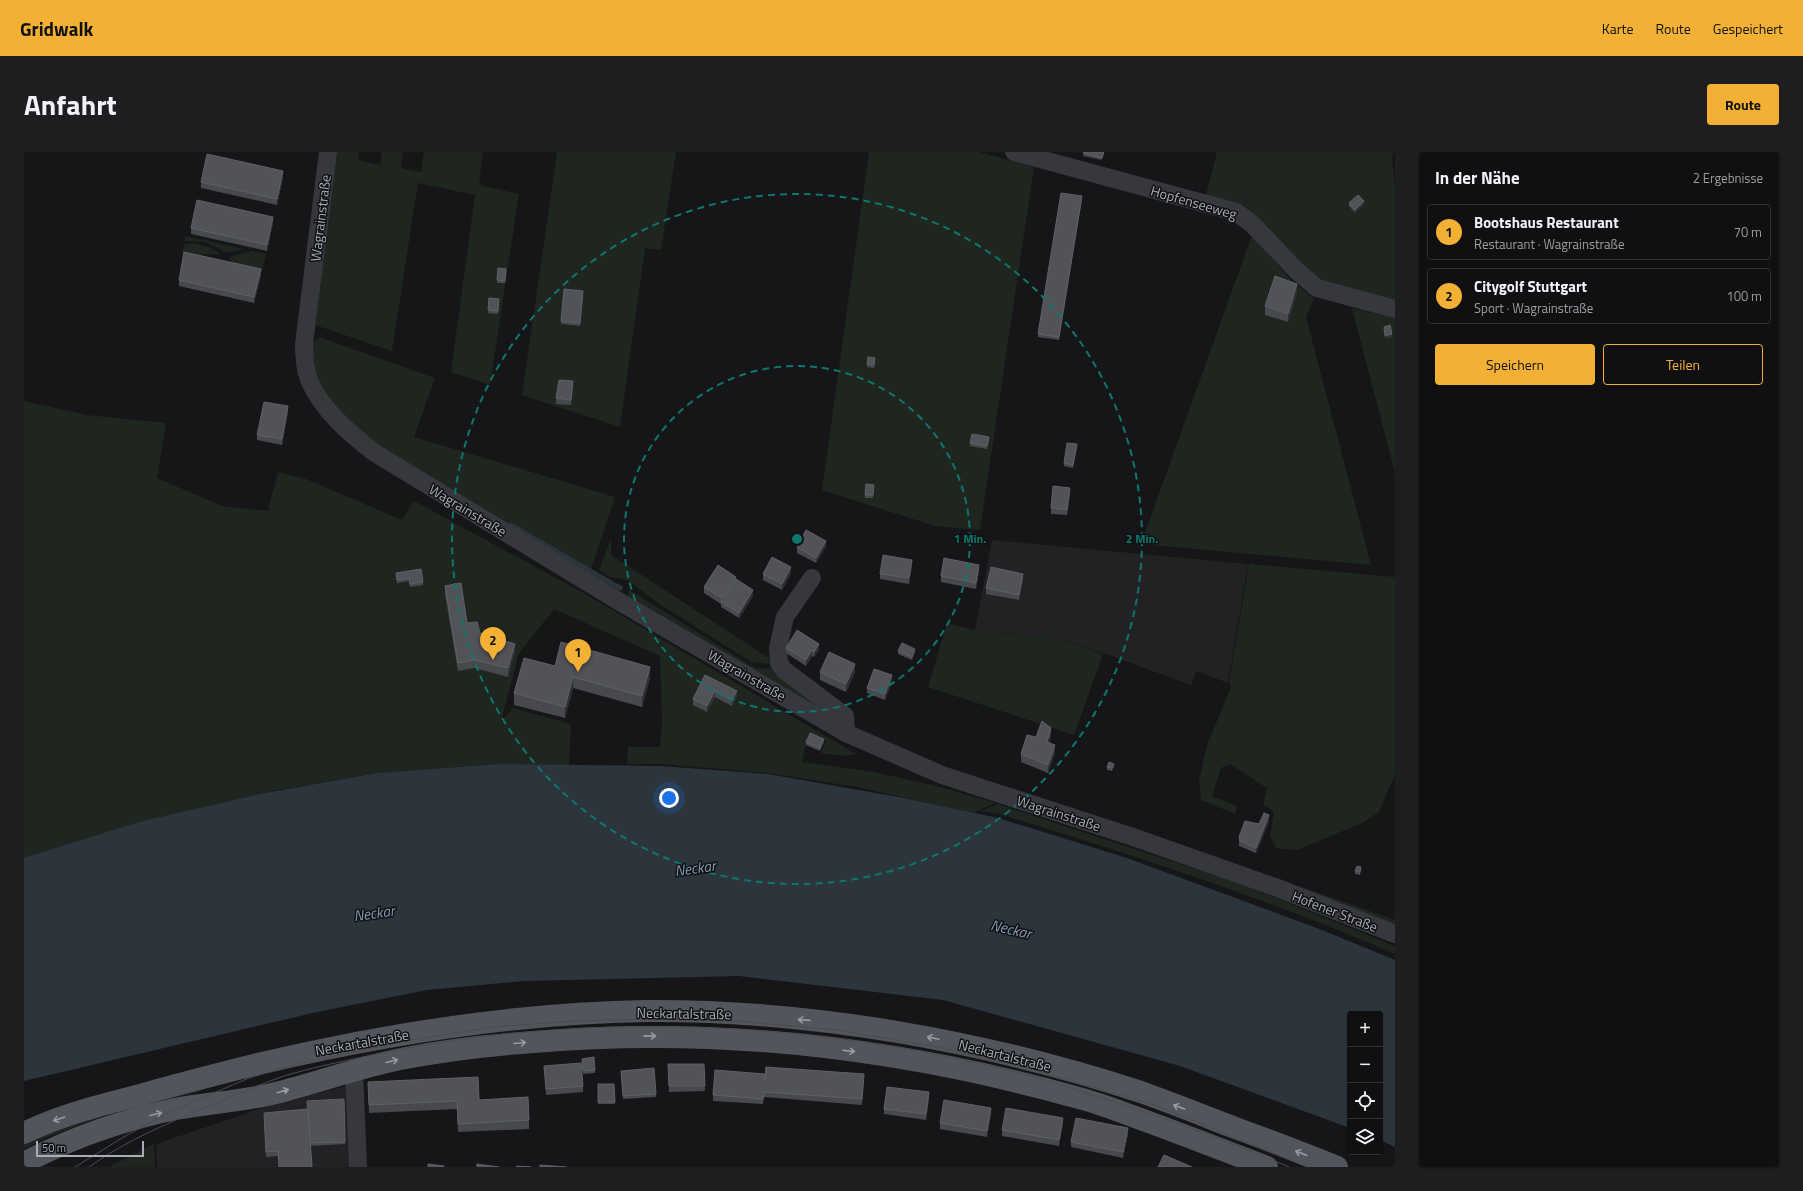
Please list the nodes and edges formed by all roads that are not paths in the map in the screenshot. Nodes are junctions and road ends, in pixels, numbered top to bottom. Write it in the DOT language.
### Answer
graph roads {
  1 [pos="328,152"];
  2 [pos="1014,152"];
  3 [pos="1395,309"];
  4 [pos="812,578"];
  5 [pos="846,733"];
  6 [pos="1275,887"];
  7 [pos="1395,934"];
  8 [pos="354,1071"];
  9 [pos="24,1133"];
  10 [pos="24,1163"];
  11 [pos="358,1167"];
  12 [pos="1267,1167"];
  13 [pos="1337,1167"];
  1 -- 5 [label="street, Wagrainstraße"];
  2 -- 3 [label="street, Hopfenseeweg"];
  4 -- 5 [label="street, Wagrainstraße"];
  5 -- 6 [label="street, Wagrainstraße"];
  6 -- 7 [label="street, Hofener Straße"];
  10 -- 8 [label="main road, Neckartalstraße, one-way"];
  8 -- 11 [label="street"];
  8 -- 12 [label="main road, Neckartalstraße, one-way"];
  13 -- 9 [label="main road, Neckartalstraße, one-way"];
}
